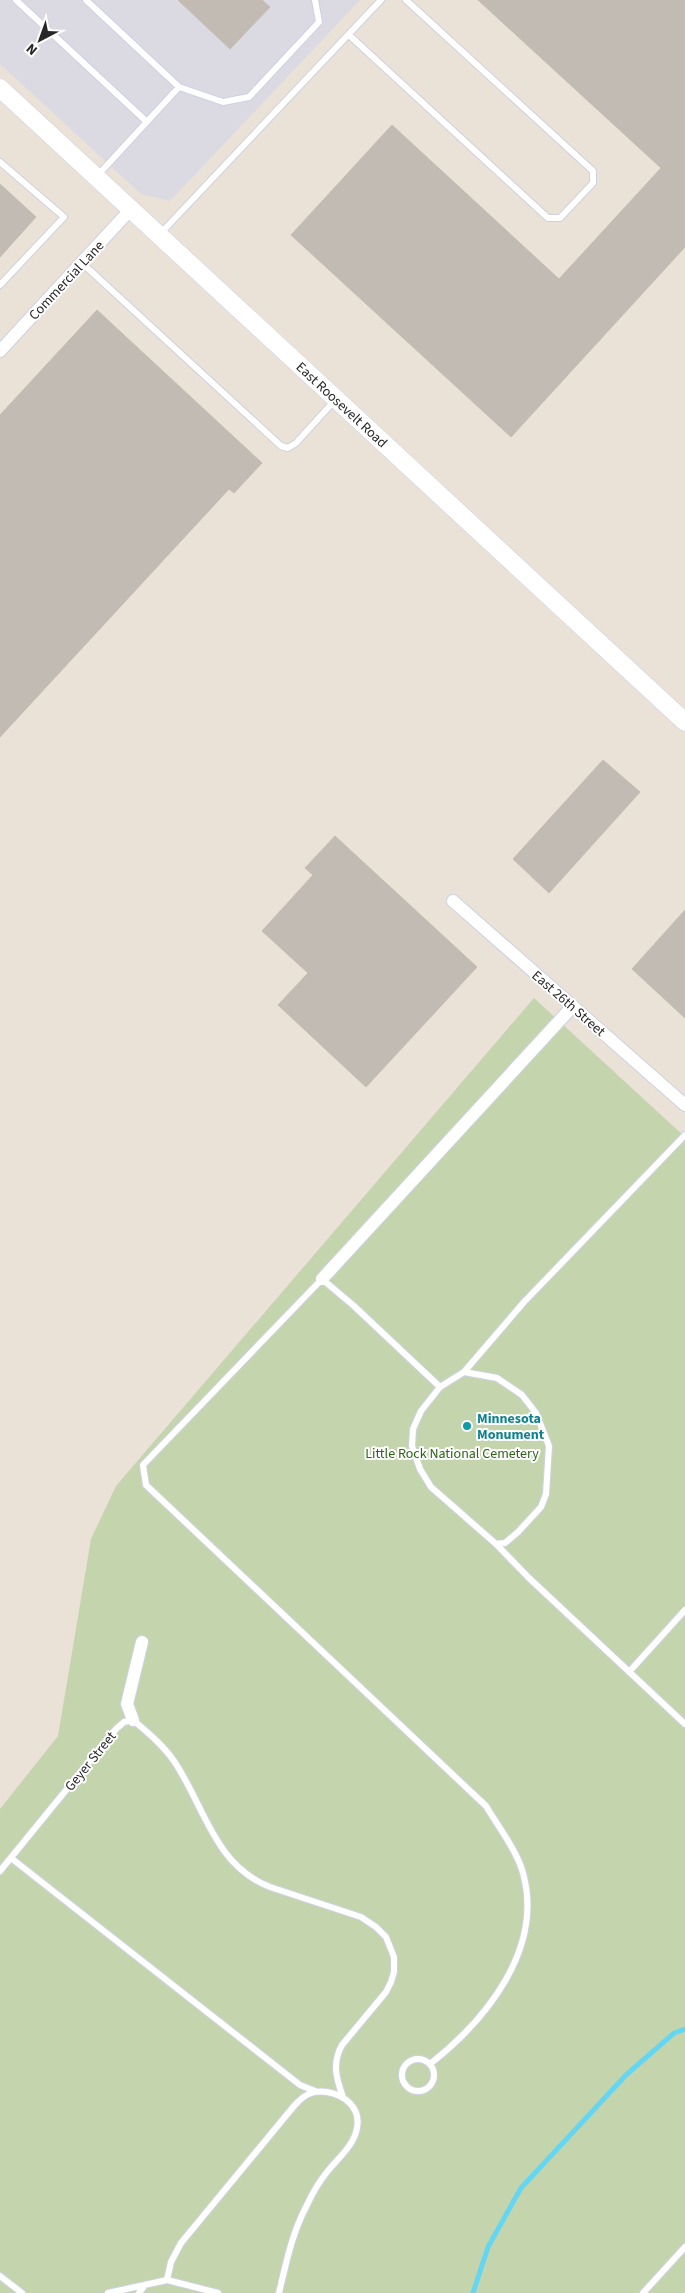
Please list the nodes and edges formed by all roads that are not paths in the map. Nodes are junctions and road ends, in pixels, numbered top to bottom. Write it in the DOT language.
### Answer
graph roads {
  1 [pos="16,0"];
  2 [pos="86,0"];
  3 [pos="315,0"];
  4 [pos="381,0"];
  5 [pos="406,0"];
  6 [pos="349,35"];
  7 [pos="179,87"];
  8 [pos="0,88"];
  9 [pos="147,122"];
  10 [pos="0,162"];
  11 [pos="96,177"];
  12 [pos="131,209"];
  13 [pos="160,235"];
  14 [pos="82,263"];
  15 [pos="0,285"];
  16 [pos="0,352"];
  17 [pos="337,398"];
  18 [pos="685,722"];
  19 [pos="452,901"];
  20 [pos="572,1006"];
  21 [pos="685,1105"];
  22 [pos="685,1135"];
  23 [pos="322,1279"];
  24 [pos="464,1372"];
  25 [pos="440,1387"];
  26 [pos="496,1544"];
  27 [pos="685,1610"];
  28 [pos="142,1642"];
  29 [pos="629,1672"];
  30 [pos="134,1720"];
  31 [pos="685,1724"];
  32 [pos="11,1858"];
  33 [pos="0,1871"];
  34 [pos="430,2064"];
  35 [pos="315,2091"];
  36 [pos="343,2097"];
  37 [pos="685,2247"];
  38 [pos="0,2276"];
  39 [pos="167,2280"];
  40 [pos="145,2285"];
  41 [pos="22,2293"];
  42 [pos="108,2293"];
  43 [pos="139,2293"];
  44 [pos="218,2293"];
  45 [pos="279,2293"];
  46 [pos="643,2293"];
  1 -- 9 [label="lane"];
  2 -- 7 [label="lane"];
  3 -- 7 [label="lane"];
  4 -- 6 [label="lane"];
  5 -- 6 [label="lane"];
  6 -- 13 [label="lane"];
  7 -- 9 [label="lane"];
  8 -- 11 [label="main road, East Roosevelt Road"];
  9 -- 11 [label="lane"];
  10 -- 15 [label="lane"];
  11 -- 12 [label="main road, East Roosevelt Road"];
  12 -- 13 [label="main road, East Roosevelt Road"];
  12 -- 14 [label="street, Commercial Lane"];
  13 -- 17 [label="main road, East Roosevelt Road"];
  14 -- 16 [label="street, Commercial Lane"];
  14 -- 17 [label="lane"];
  17 -- 18 [label="main road, East Roosevelt Road"];
  19 -- 20 [label="street, East 26th Street"];
  20 -- 21 [label="street, East 26th Street"];
  20 -- 23 [label="street"];
  22 -- 24 [label="lane"];
  23 -- 25 [label="lane"];
  23 -- 34 [label="lane"];
  24 -- 25 [label="lane"];
  24 -- 26 [label="lane"];
  25 -- 26 [label="lane"];
  26 -- 29 [label="lane"];
  27 -- 29 [label="lane"];
  28 -- 30 [label="street"];
  29 -- 31 [label="lane"];
  30 -- 32 [label="lane, Geyer Street"];
  30 -- 36 [label="lane"];
  32 -- 33 [label="lane, Geyer Street"];
  32 -- 35 [label="lane"];
  34 -- 34 [label="lane"];
  35 -- 36 [label="lane"];
  35 -- 39 [label="lane"];
  36 -- 45 [label="lane"];
  37 -- 46 [label="lane"];
  38 -- 41 [label="lane"];
  39 -- 40 [label="lane"];
  39 -- 44 [label="lane"];
  40 -- 42 [label="lane"];
  40 -- 43 [label="lane"];
}
